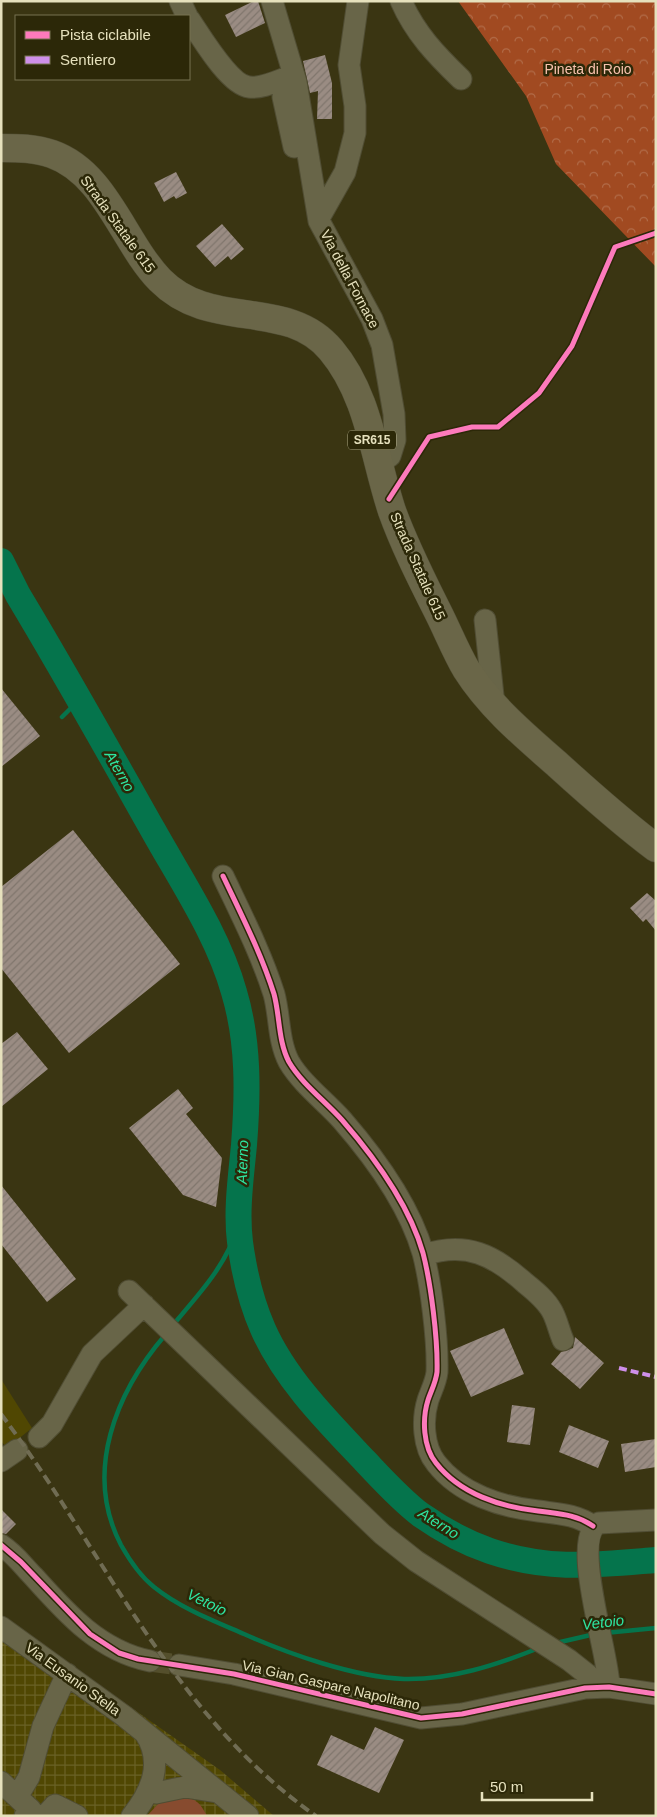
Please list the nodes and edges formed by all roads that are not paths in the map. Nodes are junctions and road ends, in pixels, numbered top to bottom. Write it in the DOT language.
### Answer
graph roads {
  1 [pos="180,1"];
  2 [pos="272,1"];
  3 [pos="358,1"];
  4 [pos="400,1"];
  5 [pos="187,15"];
  6 [pos="190,21"];
  7 [pos="294,74"];
  8 [pos="461,79"];
  9 [pos="282,97"];
  10 [pos="1,148"];
  11 [pos="320,221"];
  12 [pos="378,464"];
  13 [pos="485,620"];
  14 [pos="494,705"];
  15 [pos="656,848"];
  16 [pos="223,876"];
  17 [pos="424,1255"];
  18 [pos="563,1340"];
  19 [pos="39,1437"];
  20 [pos="656,1520"];
  21 [pos="591,1535"];
  22 [pos="1,1545"];
  23 [pos="1,1566"];
  24 [pos="33,1577"];
  25 [pos="1,1626"];
  26 [pos="150,1661"];
  27 [pos="179,1665"];
  28 [pos="67,1674"];
  29 [pos="603,1687"];
  30 [pos="656,1694"];
  31 [pos="145,1732"];
  32 [pos="180,1760"];
  33 [pos="1,1782"];
  34 [pos="151,1791"];
  35 [pos="222,1794"];
  36 [pos="21,1806"];
  37 [pos="45,1816"];
  38 [pos="77,1816"];
  39 [pos="132,1816"];
  40 [pos="248,1816"];
  1 -- 5 [label="street"];
  2 -- 7 [label="street, Via della Fornace"];
  3 -- 11 [label="street"];
  4 -- 8 [label="street"];
  6 -- 7 [label="street"];
  7 -- 11 [label="street, Via della Fornace"];
  9 -- 11 [label="street"];
  10 -- 12 [label="main road, Strada Statale 615 / SR615"];
  11 -- 12 [label="street, Via della Fornace"];
  12 -- 14 [label="main road, Strada Statale 615 / SR615"];
  13 -- 14 [label="street"];
  14 -- 15 [label="main road, Strada Statale 615 / SR615"];
  16 -- 17 [label="street"];
  17 -- 18 [label="street"];
  17 -- 21 [label="street"];
  19 -- 29 [label="street"];
  20 -- 21 [label="street"];
  21 -- 29 [label="street"];
  22 -- 24 [label="street"];
  23 -- 24 [label="street"];
  24 -- 26 [label="street"];
  25 -- 28 [label="street, Via Eusanio Stella"];
  27 -- 29 [label="street, Via Gian Gaspare Napolitano"];
  28 -- 31 [label="street, Via Eusanio Stella"];
  28 -- 36 [label="street"];
  29 -- 30 [label="street, Via Gian Gaspare Napolitano"];
  31 -- 32 [label="street, Via Eusanio Stella"];
  31 -- 34 [label="street"];
  32 -- 34 [label="street"];
  32 -- 35 [label="street, Via Eusanio Stella"];
  33 -- 36 [label="street"];
  34 -- 35 [label="street"];
  34 -- 39 [label="street"];
  35 -- 40 [label="street, Via Eusanio Stella"];
  37 -- 38 [label="street"];
}
